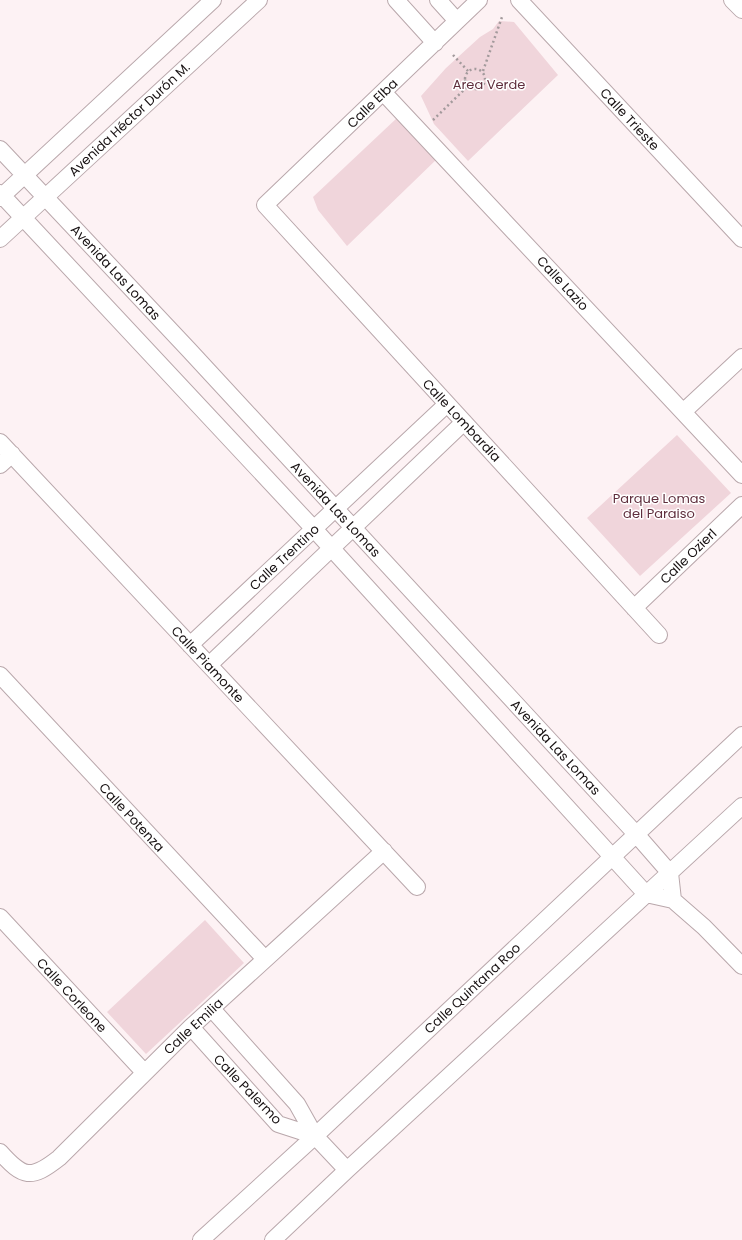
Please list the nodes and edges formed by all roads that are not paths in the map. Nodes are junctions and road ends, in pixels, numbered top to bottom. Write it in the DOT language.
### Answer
graph roads {
  1 [pos="213,0"];
  2 [pos="259,0"];
  3 [pos="396,0"];
  4 [pos="438,0"];
  5 [pos="479,0"];
  6 [pos="519,0"];
  7 [pos="732,0"];
  8 [pos="742,10"];
  9 [pos="457,21"];
  10 [pos="435,43"];
  11 [pos="383,92"];
  12 [pos="0,149"];
  13 [pos="25,175"];
  14 [pos="1,196"];
  15 [pos="46,196"];
  16 [pos="265,205"];
  17 [pos="23,217"];
  18 [pos="0,239"];
  19 [pos="742,239"];
  20 [pos="742,356"];
  21 [pos="447,404"];
  22 [pos="683,412"];
  23 [pos="464,422"];
  24 [pos="0,442"];
  25 [pos="6,459"];
  26 [pos="742,475"];
  27 [pos="336,509"];
  28 [pos="739,514"];
  29 [pos="353,528"];
  30 [pos="314,529"];
  31 [pos="332,548"];
  32 [pos="634,608"];
  33 [pos="659,635"];
  34 [pos="190,645"];
  35 [pos="209,665"];
  36 [pos="0,675"];
  37 [pos="742,735"];
  38 [pos="742,806"];
  39 [pos="636,834"];
  40 [pos="384,851"];
  41 [pos="612,856"];
  42 [pos="670,873"];
  43 [pos="417,887"];
  44 [pos="646,894"];
  45 [pos="673,900"];
  46 [pos="0,917"];
  47 [pos="265,959"];
  48 [pos="742,966"];
  49 [pos="212,1008"];
  50 [pos="191,1027"];
  51 [pos="144,1072"];
  52 [pos="315,1136"];
  53 [pos="0,1152"];
  54 [pos="347,1170"];
  55 [pos="201,1240"];
  56 [pos="273,1240"];
  1 -- 13 [label="street"];
  2 -- 15 [label="street, Avenida Héctor Durón M."];
  3 -- 10 [label="street"];
  4 -- 9 [label="street"];
  5 -- 9 [label="street, Calle Elba"];
  6 -- 19 [label="street, Calle Trieste"];
  7 -- 8 [label="street"];
  9 -- 10 [label="street, Calle Elba"];
  10 -- 11 [label="street, Calle Elba"];
  11 -- 16 [label="street, Calle Elba"];
  11 -- 22 [label="street, Calle Lazio"];
  12 -- 13 [label="street, Avenida Las Lomas"];
  13 -- 14 [label="street"];
  13 -- 15 [label="street, Avenida Las Lomas"];
  14 -- 17 [label="street"];
  15 -- 17 [label="street, Avenida Héctor Durón M."];
  15 -- 27 [label="street, Avenida Las Lomas"];
  16 -- 21 [label="street, Calle Lombardia"];
  17 -- 18 [label="street, Avenida Héctor Durón M."];
  17 -- 30 [label="street"];
  20 -- 22 [label="street"];
  21 -- 23 [label="street, Calle Lombardia"];
  21 -- 27 [label="street, Calle Trentino"];
  22 -- 26 [label="street, Calle Lazio"];
  23 -- 29 [label="street, Calle Trentino"];
  23 -- 32 [label="street, Calle Lombardia"];
  24 -- 25 [label="street, Calle Piamonte"];
  25 -- 34 [label="street, Calle Piamonte"];
  27 -- 29 [label="street, Avenida Las Lomas"];
  27 -- 30 [label="street, Calle Trentino"];
  28 -- 32 [label="street, Calle Ozierl"];
  29 -- 31 [label="street, Calle Trentino"];
  29 -- 39 [label="street, Avenida Las Lomas"];
  30 -- 31 [label="street"];
  30 -- 34 [label="street, Calle Trentino"];
  31 -- 35 [label="street, Calle Trentino"];
  31 -- 41 [label="street"];
  32 -- 33 [label="street, Calle Lombardia"];
  34 -- 35 [label="street, Calle Piamonte"];
  35 -- 40 [label="street, Calle Piamonte"];
  36 -- 47 [label="street, Calle Potenza"];
  37 -- 39 [label="street, Calle Quintana Roo"];
  38 -- 42 [label="street"];
  39 -- 41 [label="street, Calle Quintana Roo"];
  39 -- 42 [label="street, Avenida Las Lomas"];
  40 -- 43 [label="street, Calle Piamonte"];
  40 -- 47 [label="street, Calle Emilia"];
  41 -- 44 [label="street"];
  41 -- 52 [label="street, Calle Quintana Roo"];
  42 -- 44 [label="street"];
  42 -- 45 [label="street"];
  44 -- 45 [label="street"];
  44 -- 54 [label="street"];
  45 -- 48 [label="street"];
  46 -- 51 [label="street, Calle Corleone"];
  47 -- 49 [label="street, Calle Emilia"];
  49 -- 50 [label="street, Calle Emilia"];
  49 -- 52 [label="street, Calle Palermo"];
  50 -- 51 [label="street, Calle Emilia"];
  50 -- 52 [label="street, Calle Palermo"];
  51 -- 53 [label="street, Calle Emilia"];
  52 -- 54 [label="street, Calle Palermo"];
  52 -- 55 [label="street, Calle Quintana Roo"];
  54 -- 56 [label="street"];
}
